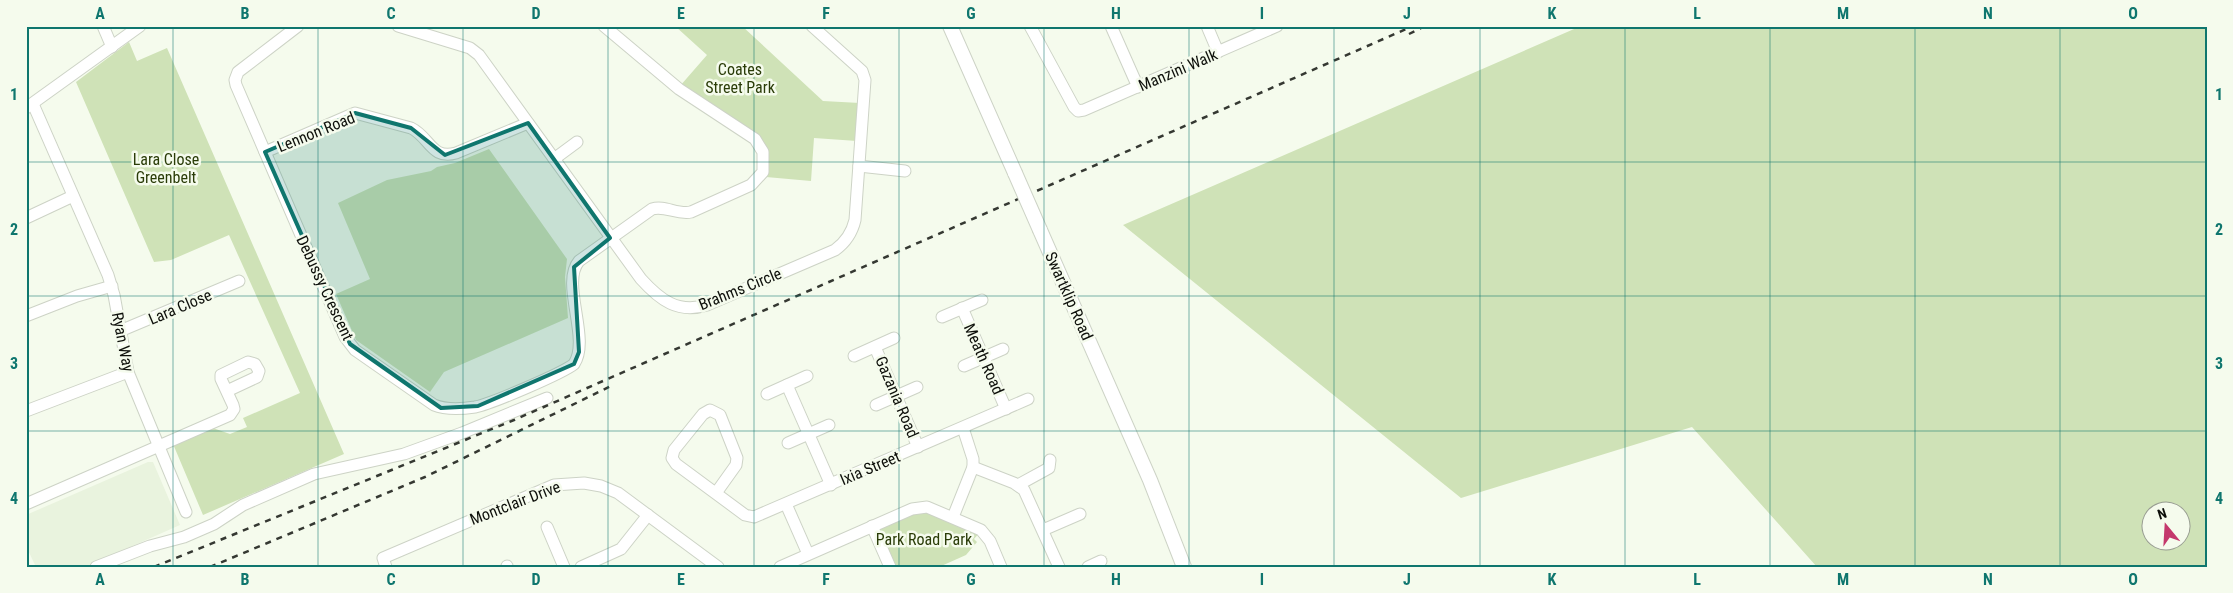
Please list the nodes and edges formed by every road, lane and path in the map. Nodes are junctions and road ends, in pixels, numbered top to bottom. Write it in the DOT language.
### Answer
graph roads {
  1 [pos="103,26"];
  2 [pos="140,26"];
  3 [pos="298,26"];
  4 [pos="398,26"];
  5 [pos="604,26"];
  6 [pos="812,26"];
  7 [pos="950,26"];
  8 [pos="1030,26"];
  9 [pos="1111,26"];
  10 [pos="1207,26"];
  11 [pos="1276,26"];
  12 [pos="112,47"];
  13 [pos="1218,52"];
  14 [pos="1138,88"];
  15 [pos="30,106"];
  16 [pos="528,123"];
  17 [pos="577,142"];
  18 [pos="265,152"];
  19 [pos="554,159"];
  20 [pos="859,166"];
  21 [pos="905,170"];
  22 [pos="73,196"];
  23 [pos="26,218"];
  24 [pos="610,238"];
  25 [pos="239,281"];
  26 [pos="112,286"];
  27 [pos="982,300"];
  28 [pos="962,308"];
  29 [pos="26,316"];
  30 [pos="942,317"];
  31 [pos="120,331"];
  32 [pos="894,338"];
  33 [pos="875,347"];
  34 [pos="1004,349"];
  35 [pos="854,356"];
  36 [pos="983,358"];
  37 [pos="964,366"];
  38 [pos="128,372"];
  39 [pos="807,376"];
  40 [pos="787,385"];
  41 [pos="917,387"];
  42 [pos="227,391"];
  43 [pos="767,394"];
  44 [pos="896,396"];
  45 [pos="547,398"];
  46 [pos="1028,399"];
  47 [pos="876,405"];
  48 [pos="1006,409"];
  49 [pos="26,411"];
  50 [pos="829,425"];
  51 [pos="963,428"];
  52 [pos="809,434"];
  53 [pos="788,443"];
  54 [pos="158,446"];
  55 [pos="918,447"];
  56 [pos="1050,460"];
  57 [pos="973,467"];
  58 [pos="831,485"];
  59 [pos="1018,485"];
  60 [pos="716,493"];
  61 [pos="26,504"];
  62 [pos="786,504"];
  63 [pos="186,512"];
  64 [pos="1080,514"];
  65 [pos="648,515"];
  66 [pos="953,517"];
  67 [pos="872,526"];
  68 [pos="547,527"];
  69 [pos="1043,530"];
  70 [pos="808,554"];
  71 [pos="1101,561"];
  72 [pos="384,562"];
  73 [pos="96,567"];
  74 [pos="564,567"];
  75 [pos="581,567"];
  76 [pos="718,567"];
  77 [pos="780,567"];
  78 [pos="890,567"];
  79 [pos="1001,567"];
  80 [pos="1059,567"];
  81 [pos="1088,567"];
  82 [pos="1184,567"];
  1 -- 12 [label="street"];
  2 -- 12 [label="street"];
  3 -- 18 [label="street, Debussy Crescent"];
  4 -- 16 [label="street, Brahms Circle"];
  5 -- 24 [label="street"];
  6 -- 20 [label="street, Brahms Circle"];
  7 -- 82 [label="main road, Swartklip Road, bridge"];
  8 -- 14 [label="street, Manzini Walk"];
  9 -- 14 [label="street"];
  10 -- 13 [label="street"];
  11 -- 13 [label="street, Manzini Walk"];
  12 -- 15 [label="street"];
  13 -- 14 [label="street, Manzini Walk"];
  15 -- 22 [label="street, Ryan Way"];
  16 -- 18 [label="street, Lennon Road"];
  16 -- 19 [label="street, Brahms Circle"];
  17 -- 19 [label="street"];
  18 -- 24 [label="street, Debussy Crescent"];
  19 -- 24 [label="street, Brahms Circle"];
  20 -- 21 [label="street"];
  20 -- 24 [label="street, Brahms Circle"];
  22 -- 23 [label="street"];
  22 -- 26 [label="street, Ryan Way"];
  25 -- 31 [label="street, Lara Close"];
  26 -- 29 [label="street"];
  26 -- 31 [label="street, Ryan Way"];
  27 -- 28 [label="street"];
  28 -- 30 [label="street"];
  28 -- 36 [label="street, Meath Road"];
  31 -- 38 [label="street, Ryan Way"];
  32 -- 33 [label="street"];
  33 -- 35 [label="street"];
  33 -- 44 [label="street, Gazania Road"];
  34 -- 36 [label="street"];
  36 -- 37 [label="street"];
  36 -- 48 [label="street, Meath Road"];
  38 -- 49 [label="street"];
  38 -- 54 [label="street, Ryan Way"];
  39 -- 40 [label="street"];
  40 -- 43 [label="street"];
  40 -- 52 [label="street"];
  41 -- 44 [label="street"];
  42 -- 54 [label="street"];
  44 -- 47 [label="street"];
  44 -- 55 [label="street, Gazania Road"];
  45 -- 73 [label="street"];
  46 -- 48 [label="street, Ixia Street"];
  48 -- 51 [label="street, Ixia Street"];
  50 -- 52 [label="street"];
  51 -- 55 [label="street, Ixia Street"];
  51 -- 57 [label="street"];
  52 -- 53 [label="street"];
  52 -- 58 [label="street"];
  54 -- 61 [label="street"];
  54 -- 63 [label="street, Ryan Way"];
  55 -- 58 [label="street, Ixia Street"];
  56 -- 59 [label="street"];
  57 -- 59 [label="street"];
  57 -- 66 [label="street"];
  58 -- 62 [label="street, Ixia Street"];
  59 -- 69 [label="street"];
  60 -- 60 [label="street, Ixia Street"];
  60 -- 62 [label="street, Ixia Street"];
  62 -- 70 [label="street"];
  64 -- 69 [label="street"];
  65 -- 72 [label="street, Montclair Drive"];
  65 -- 75 [label="street"];
  65 -- 76 [label="street, Montclair Drive"];
  66 -- 67 [label="street"];
  66 -- 79 [label="street"];
  67 -- 70 [label="street"];
  67 -- 78 [label="street"];
  68 -- 74 [label="street"];
  69 -- 80 [label="street"];
  70 -- 77 [label="street"];
  71 -- 81 [label="street"];
}
